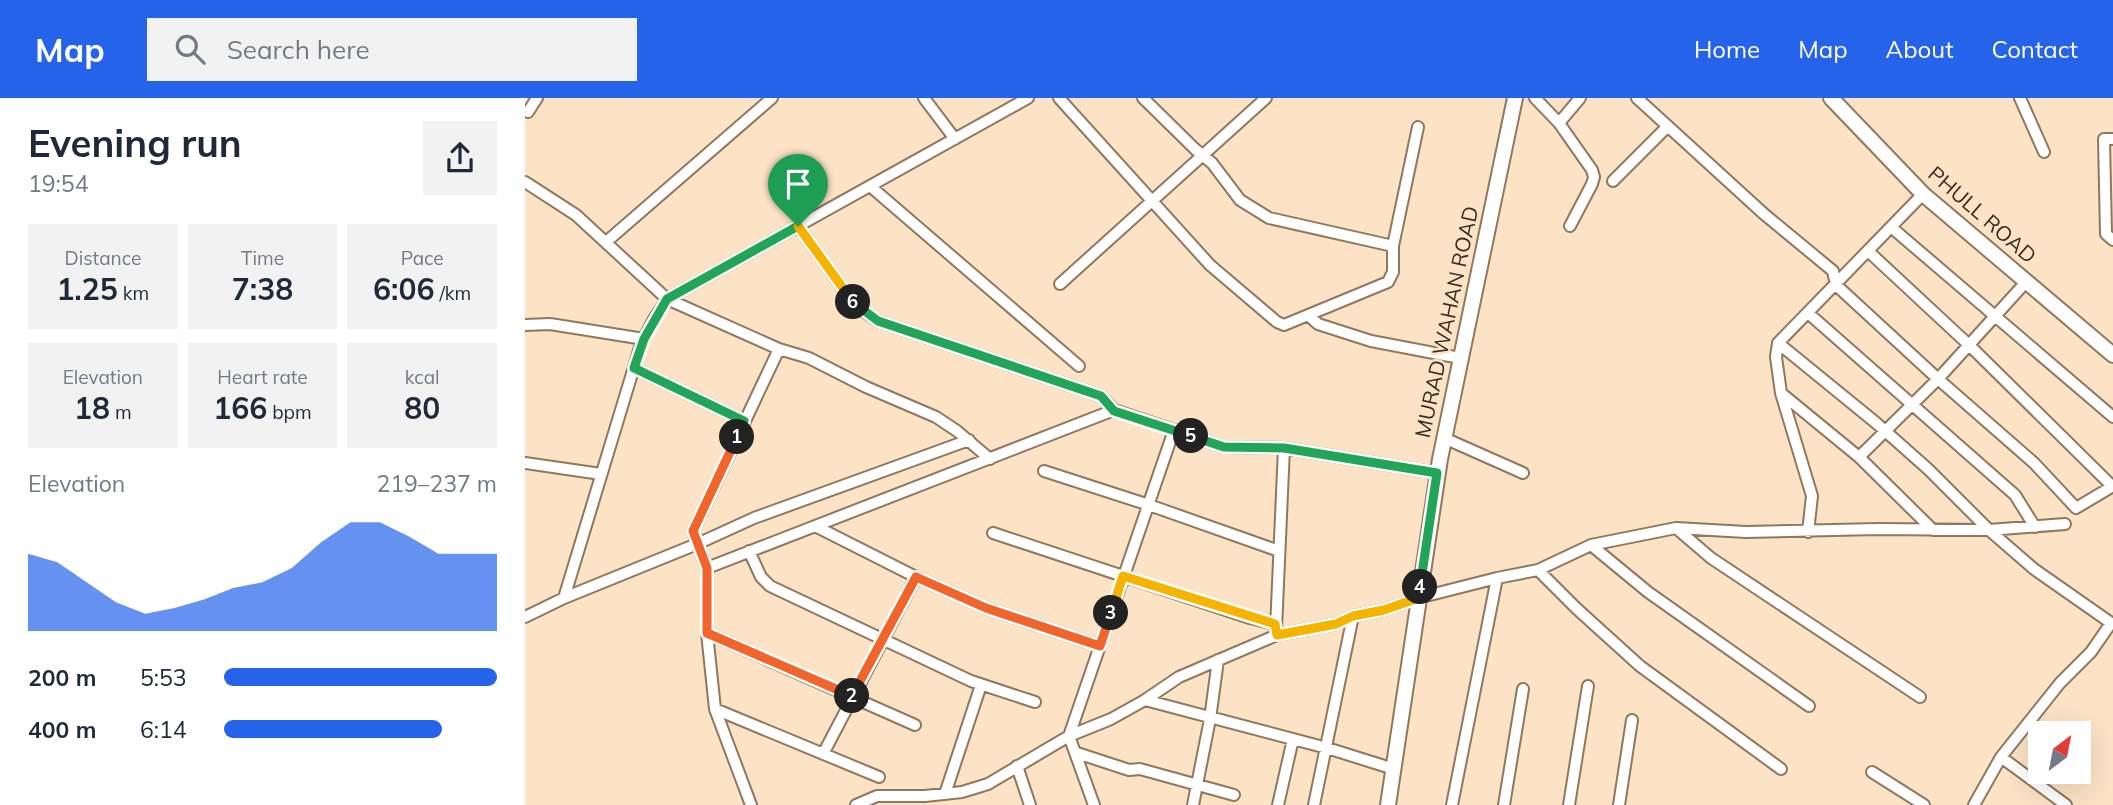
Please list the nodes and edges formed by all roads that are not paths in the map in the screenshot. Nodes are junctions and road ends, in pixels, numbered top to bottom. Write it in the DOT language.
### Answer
graph roads {
  1 [pos="537,98"];
  2 [pos="772,98"];
  3 [pos="924,98"];
  4 [pos="1059,98"];
  5 [pos="1143,98"];
  6 [pos="1266,98"];
  7 [pos="1515,98"];
  8 [pos="1535,98"];
  9 [pos="1580,98"];
  10 [pos="1637,98"];
  11 [pos="1831,98"];
  12 [pos="2020,98"];
  13 [pos="1024,99"];
  14 [pos="528,112"];
  15 [pos="1559,123"];
  16 [pos="1668,126"];
  17 [pos="1418,127"];
  18 [pos="955,139"];
  19 [pos="2113,139"];
  20 [pos="2044,152"];
  21 [pos="1203,155"];
  22 [pos="1613,181"];
  23 [pos="525,182"];
  24 [pos="870,186"];
  25 [pos="1923,194"];
  26 [pos="1153,200"];
  27 [pos="798,226"];
  28 [pos="1570,226"];
  29 [pos="1891,227"];
  30 [pos="2113,240"];
  31 [pos="606,242"];
  32 [pos="1393,246"];
  33 [pos="1868,251"];
  34 [pos="2026,282"];
  35 [pos="1060,284"];
  36 [pos="1836,285"];
  37 [pos="667,299"];
  38 [pos="1808,313"];
  39 [pos="1308,315"];
  40 [pos="1995,316"];
  41 [pos="525,325"];
  42 [pos="644,339"];
  43 [pos="1778,343"];
  44 [pos="1969,345"];
  45 [pos="779,349"];
  46 [pos="2113,355"];
  47 [pos="1460,358"];
  48 [pos="1079,366"];
  49 [pos="634,368"];
  50 [pos="1938,379"];
  51 [pos="1781,393"];
  52 [pos="1912,405"];
  53 [pos="1114,411"];
  54 [pos="2113,417"];
  55 [pos="744,421"];
  56 [pos="1174,430"];
  57 [pos="1885,431"];
  58 [pos="1444,438"];
  59 [pos="969,440"];
  60 [pos="1284,448"];
  61 [pos="1859,457"];
  62 [pos="990,459"];
  63 [pos="525,463"];
  64 [pos="1044,471"];
  65 [pos="1437,473"];
  66 [pos="1523,473"];
  67 [pos="601,474"];
  68 [pos="2113,486"];
  69 [pos="1149,505"];
  70 [pos="2065,524"];
  71 [pos="815,526"];
  72 [pos="2035,527"];
  73 [pos="1676,528"];
  74 [pos="1933,530"];
  75 [pos="1989,530"];
  76 [pos="1808,531"];
  77 [pos="993,533"];
  78 [pos="697,544"];
  79 [pos="1591,545"];
  80 [pos="749,551"];
  81 [pos="1279,551"];
  82 [pos="707,568"];
  83 [pos="1538,570"];
  84 [pos="1123,576"];
  85 [pos="916,577"];
  86 [pos="1497,578"];
  87 [pos="565,598"];
  88 [pos="1418,598"];
  89 [pos="1353,616"];
  90 [pos="525,617"];
  91 [pos="1276,630"];
  92 [pos="707,633"];
  93 [pos="882,640"];
  94 [pos="1100,646"];
  95 [pos="1218,660"];
  96 [pos="981,685"];
  97 [pos="1588,686"];
  98 [pos="1523,689"];
  99 [pos="853,696"];
  100 [pos="1920,697"];
  101 [pos="1145,700"];
  102 [pos="1035,702"];
  103 [pos="1809,706"];
  104 [pos="715,709"];
  105 [pos="1210,719"];
  106 [pos="1632,720"];
  107 [pos="915,725"];
  108 [pos="1069,736"];
  109 [pos="1293,739"];
  110 [pos="1327,748"];
  111 [pos="1077,753"];
  112 [pos="823,754"];
  113 [pos="2001,757"];
  114 [pos="1017,766"];
  115 [pos="1394,769"];
  116 [pos="1781,769"];
  117 [pos="1872,772"];
  118 [pos="879,777"];
  119 [pos="1197,785"];
  120 [pos="945,793"];
  121 [pos="1234,795"];
  122 [pos="885,800"];
  123 [pos="751,805"];
  124 [pos="856,805"];
  125 [pos="1030,805"];
  126 [pos="1094,805"];
  127 [pos="1193,805"];
  128 [pos="1278,805"];
  129 [pos="1314,805"];
  130 [pos="1388,805"];
  131 [pos="1452,805"];
  132 [pos="1504,805"];
  133 [pos="1569,805"];
  134 [pos="1619,805"];
  135 [pos="1924,805"];
  136 [pos="1974,805"];
  137 [pos="2066,805"];
  1 -- 14 [label="street"];
  2 -- 31 [label="street"];
  3 -- 18 [label="street"];
  4 -- 26 [label="street"];
  5 -- 21 [label="street"];
  6 -- 21 [label="street"];
  7 -- 47 [label="street, MURAD WAHAN ROAD"];
  8 -- 15 [label="street"];
  9 -- 15 [label="street"];
  10 -- 16 [label="street"];
  11 -- 25 [label="street, PHULL ROAD"];
  12 -- 20 [label="street"];
  13 -- 18 [label="street"];
  15 -- 28 [label="street"];
  16 -- 22 [label="street"];
  16 -- 36 [label="street"];
  17 -- 32 [label="street"];
  18 -- 24 [label="street"];
  19 -- 30 [label="street"];
  21 -- 26 [label="street"];
  21 -- 32 [label="street"];
  23 -- 31 [label="street"];
  24 -- 27 [label="street"];
  24 -- 48 [label="street"];
  25 -- 29 [label="street"];
  25 -- 34 [label="street, PHULL ROAD"];
  26 -- 35 [label="street"];
  26 -- 39 [label="street"];
  27 -- 37 [label="street"];
  27 -- 53 [label="street"];
  29 -- 33 [label="street"];
  29 -- 40 [label="street"];
  31 -- 37 [label="street"];
  32 -- 39 [label="street"];
  33 -- 36 [label="street"];
  33 -- 44 [label="street"];
  34 -- 40 [label="street"];
  34 -- 46 [label="street, PHULL ROAD"];
  36 -- 38 [label="street"];
  36 -- 50 [label="street"];
  37 -- 42 [label="street"];
  37 -- 45 [label="street"];
  38 -- 43 [label="street"];
  38 -- 52 [label="street"];
  39 -- 47 [label="street"];
  40 -- 44 [label="street"];
  40 -- 54 [label="street"];
  41 -- 42 [label="street"];
  42 -- 49 [label="street"];
  43 -- 51 [label="street"];
  43 -- 57 [label="street"];
  44 -- 50 [label="street"];
  44 -- 68 [label="street"];
  45 -- 55 [label="street"];
  45 -- 59 [label="street"];
  47 -- 58 [label="street, MURAD WAHAN ROAD"];
  49 -- 55 [label="street"];
  49 -- 67 [label="street"];
  50 -- 52 [label="street"];
  50 -- 68 [label="street"];
  51 -- 61 [label="street"];
  51 -- 76 [label="street"];
  52 -- 57 [label="street"];
  52 -- 72 [label="street"];
  53 -- 56 [label="street"];
  53 -- 62 [label="street"];
  55 -- 78 [label="street"];
  56 -- 60 [label="street"];
  56 -- 69 [label="street"];
  57 -- 61 [label="street"];
  57 -- 75 [label="street"];
  58 -- 65 [label="street, MURAD WAHAN ROAD"];
  58 -- 66 [label="street"];
  59 -- 62 [label="street"];
  59 -- 78 [label="street"];
  60 -- 65 [label="street"];
  60 -- 81 [label="street"];
  61 -- 74 [label="street"];
  62 -- 71 [label="street"];
  63 -- 67 [label="street"];
  64 -- 69 [label="street"];
  65 -- 88 [label="street, MURAD WAHAN ROAD"];
  67 -- 87 [label="street"];
  69 -- 81 [label="street"];
  69 -- 84 [label="street"];
  70 -- 72 [label="street"];
  71 -- 80 [label="street"];
  71 -- 85 [label="street"];
  72 -- 75 [label="street"];
  73 -- 76 [label="street"];
  73 -- 79 [label="street"];
  73 -- 100 [label="street"];
  74 -- 75 [label="street"];
  74 -- 76 [label="street"];
  75 -- 113 [label="street"];
  77 -- 84 [label="street"];
  78 -- 82 [label="street"];
  78 -- 87 [label="street"];
  79 -- 83 [label="street"];
  79 -- 103 [label="street"];
  80 -- 82 [label="street"];
  80 -- 93 [label="street"];
  81 -- 91 [label="street"];
  82 -- 92 [label="street"];
  83 -- 86 [label="street"];
  83 -- 116 [label="street"];
  84 -- 91 [label="street"];
  84 -- 94 [label="street"];
  85 -- 93 [label="street"];
  85 -- 94 [label="street"];
  86 -- 88 [label="street"];
  86 -- 131 [label="street"];
  87 -- 90 [label="street"];
  88 -- 89 [label="street"];
  88 -- 115 [label="street, MURAD WAHAN ROAD"];
  89 -- 91 [label="street"];
  89 -- 110 [label="street"];
  91 -- 95 [label="street"];
  92 -- 99 [label="street"];
  92 -- 104 [label="street"];
  93 -- 96 [label="street"];
  93 -- 99 [label="street"];
  94 -- 108 [label="street"];
  95 -- 101 [label="street"];
  95 -- 105 [label="street"];
  96 -- 102 [label="street"];
  96 -- 120 [label="street"];
  97 -- 133 [label="street"];
  98 -- 132 [label="street"];
  99 -- 107 [label="street"];
  99 -- 112 [label="street"];
  101 -- 105 [label="street"];
  101 -- 108 [label="street"];
  104 -- 112 [label="street"];
  104 -- 123 [label="street"];
  105 -- 109 [label="street"];
  105 -- 119 [label="street"];
  106 -- 134 [label="street"];
  108 -- 111 [label="street"];
  108 -- 114 [label="street"];
  109 -- 110 [label="street"];
  109 -- 128 [label="street"];
  110 -- 115 [label="street"];
  110 -- 129 [label="street"];
  111 -- 119 [label="street"];
  111 -- 126 [label="street"];
  112 -- 118 [label="street"];
  113 -- 136 [label="street"];
  113 -- 137 [label="street"];
  114 -- 120 [label="street"];
  114 -- 125 [label="street"];
  115 -- 130 [label="street, MURAD WAHAN ROAD"];
  117 -- 135 [label="street"];
  119 -- 121 [label="street"];
  119 -- 127 [label="street"];
  120 -- 122 [label="street"];
  122 -- 124 [label="street"];
}
